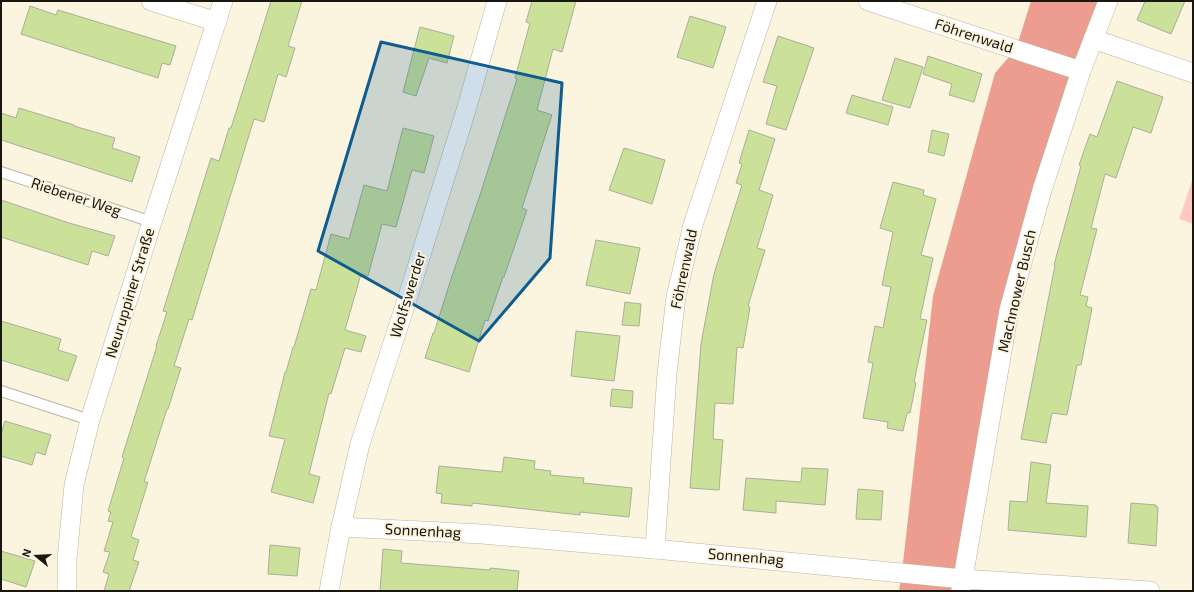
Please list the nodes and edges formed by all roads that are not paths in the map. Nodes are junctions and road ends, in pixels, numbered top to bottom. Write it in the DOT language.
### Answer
graph roads {
  1 [pos="151,1"];
  2 [pos="223,1"];
  3 [pos="497,1"];
  4 [pos="767,1"];
  5 [pos="1108,1"];
  6 [pos="878,2"];
  7 [pos="217,22"];
  8 [pos="1093,39"];
  9 [pos="1081,70"];
  10 [pos="1193,72"];
  11 [pos="1,172"];
  12 [pos="152,222"];
  13 [pos="1,391"];
  14 [pos="90,420"];
  15 [pos="341,527"];
  16 [pos="655,549"];
  17 [pos="962,585"];
  18 [pos="66,591"];
  19 [pos="328,591"];
  20 [pos="1150,591"];
  1 -- 7 [label="street"];
  2 -- 7 [label="street, Neuruppiner Straße"];
  3 -- 15 [label="street, Wolfswerder"];
  4 -- 16 [label="street, Föhrenwald"];
  5 -- 8 [label="street, Machnower Busch"];
  6 -- 9 [label="street, Föhrenwald"];
  7 -- 12 [label="street, Neuruppiner Straße"];
  8 -- 9 [label="street, Machnower Busch"];
  8 -- 10 [label="street"];
  9 -- 17 [label="street, Machnower Busch"];
  11 -- 12 [label="lane, Riebener Weg"];
  12 -- 14 [label="street, Neuruppiner Straße"];
  13 -- 14 [label="lane"];
  14 -- 18 [label="street, Neuruppiner Straße"];
  15 -- 16 [label="street, Sonnenhag"];
  15 -- 19 [label="street, Wolfswerder"];
  16 -- 17 [label="street, Sonnenhag"];
  17 -- 20 [label="street, Sonnenhag"];
}
